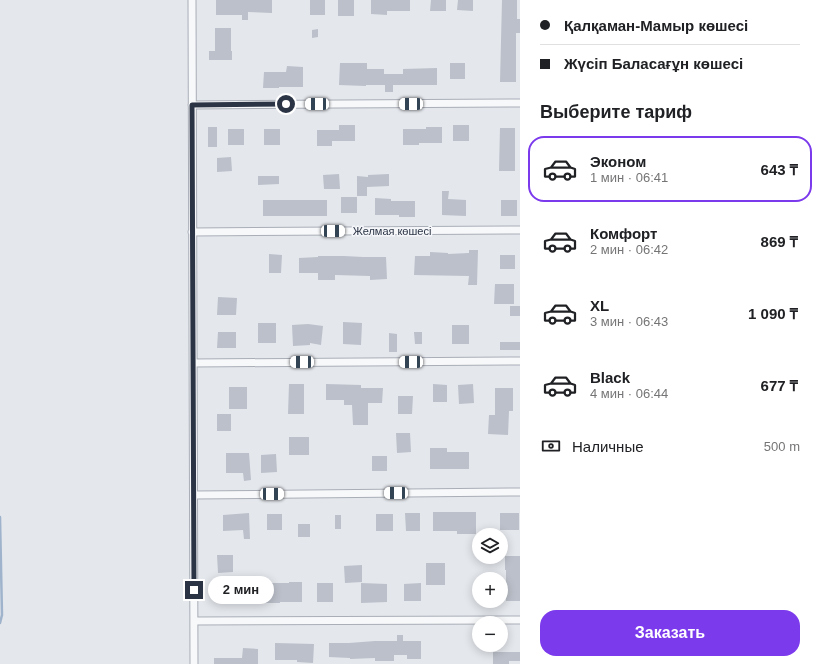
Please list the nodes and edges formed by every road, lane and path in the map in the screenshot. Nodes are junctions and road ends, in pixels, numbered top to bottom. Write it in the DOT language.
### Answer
graph roads {
  1 [pos="192,0"];
  2 [pos="520,103"];
  3 [pos="192,105"];
  4 [pos="520,230"];
  5 [pos="192,232"];
  6 [pos="520,361"];
  7 [pos="193,363"];
  8 [pos="520,492"];
  9 [pos="194,494"];
  10 [pos="520,620"];
  11 [pos="194,621"];
  12 [pos="194,664"];
  1 -- 3 [label="street"];
  2 -- 3 [label="street"];
  3 -- 5 [label="street"];
  4 -- 5 [label="street, Желмая көшесі"];
  5 -- 7 [label="street"];
  6 -- 7 [label="street"];
  7 -- 9 [label="street"];
  8 -- 9 [label="street"];
  9 -- 11 [label="street"];
  10 -- 11 [label="street"];
  11 -- 12 [label="street"];
}
